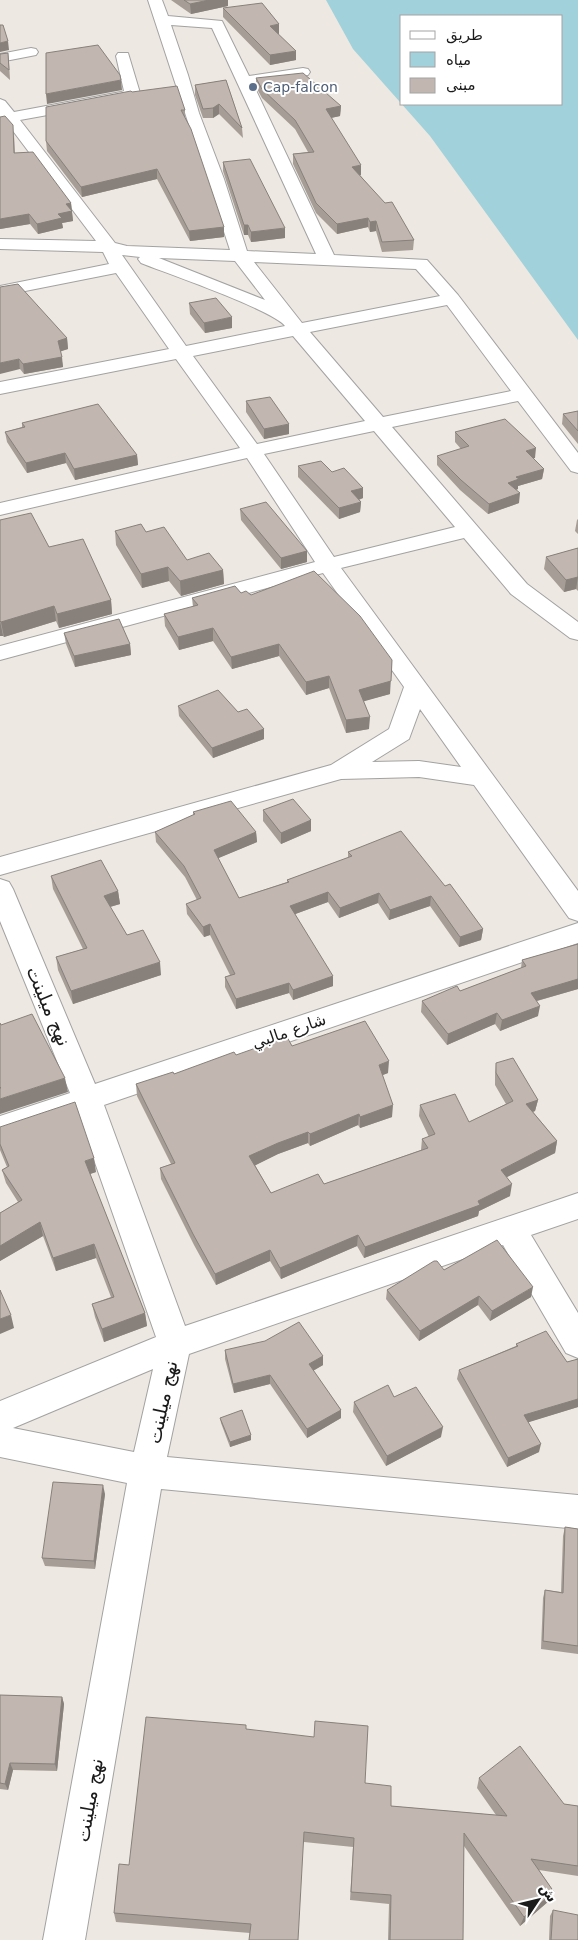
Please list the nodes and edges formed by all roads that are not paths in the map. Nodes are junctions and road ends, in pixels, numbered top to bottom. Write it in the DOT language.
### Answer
graph roads {
  1 [pos="155,0"];
  2 [pos="162,20"];
  3 [pos="32,52"];
  4 [pos="123,56"];
  5 [pos="0,58"];
  6 [pos="303,72"];
  7 [pos="238,82"];
  8 [pos="204,87"];
  9 [pos="185,90"];
  10 [pos="3,114"];
  11 [pos="6,240"];
  12 [pos="119,255"];
  13 [pos="240,256"];
  14 [pos="327,259"];
  15 [pos="0,291"];
  16 [pos="452,299"];
  17 [pos="295,324"];
  18 [pos="182,352"];
  19 [pos="0,388"];
  20 [pos="522,394"];
  21 [pos="379,425"];
  22 [pos="252,451"];
  23 [pos="578,467"];
  24 [pos="0,509"];
  25 [pos="469,530"];
  26 [pos="328,565"];
  27 [pos="543,607"];
  28 [pos="578,617"];
  29 [pos="578,633"];
  30 [pos="0,653"];
  31 [pos="416,686"];
  32 [pos="340,771"];
  33 [pos="481,778"];
  34 [pos="0,866"];
  35 [pos="0,888"];
  36 [pos="578,911"];
  37 [pos="578,933"];
  38 [pos="87,1099"];
  39 [pos="0,1128"];
  40 [pos="578,1206"];
  41 [pos="510,1228"];
  42 [pos="578,1343"];
  43 [pos="175,1344"];
  44 [pos="0,1417"];
  45 [pos="0,1441"];
  46 [pos="147,1471"];
  47 [pos="578,1512"];
  48 [pos="64,1940"];
  1 -- 2 [label="street"];
  2 -- 7 [label="street"];
  2 -- 9 [label="street"];
  3 -- 5 [label="street"];
  4 -- 10 [label="street"];
  6 -- 7 [label="street"];
  7 -- 14 [label="street"];
  8 -- 9 [label="street"];
  9 -- 13 [label="street"];
  10 -- 12 [label="street"];
  11 -- 12 [label="street"];
  12 -- 13 [label="street"];
  12 -- 15 [label="street"];
  12 -- 17 [label="street"];
  12 -- 18 [label="street"];
  13 -- 14 [label="street"];
  13 -- 17 [label="street"];
  14 -- 16 [label="street"];
  16 -- 17 [label="street"];
  16 -- 20 [label="street"];
  17 -- 18 [label="street"];
  17 -- 21 [label="street"];
  18 -- 19 [label="street"];
  18 -- 22 [label="street"];
  20 -- 21 [label="street"];
  20 -- 23 [label="street"];
  21 -- 22 [label="street"];
  21 -- 25 [label="street"];
  22 -- 24 [label="street"];
  22 -- 26 [label="street"];
  25 -- 26 [label="street"];
  25 -- 27 [label="street"];
  26 -- 30 [label="street"];
  26 -- 31 [label="street"];
  27 -- 28 [label="street"];
  27 -- 29 [label="street"];
  31 -- 32 [label="street"];
  31 -- 33 [label="street"];
  32 -- 33 [label="street"];
  32 -- 34 [label="street"];
  33 -- 36 [label="street"];
  35 -- 38 [label="street, نهج ميلينت"];
  37 -- 38 [label="street, شارع مالبي"];
  38 -- 39 [label="street, شارع مالبي"];
  38 -- 43 [label="street, نهج ميلينت"];
  40 -- 41 [label="street"];
  41 -- 42 [label="street"];
  41 -- 43 [label="street"];
  43 -- 44 [label="street"];
  43 -- 46 [label="street, نهج ميلينت"];
  45 -- 46 [label="street"];
  46 -- 47 [label="street"];
  46 -- 48 [label="street, نهج ميلينت"];
}
